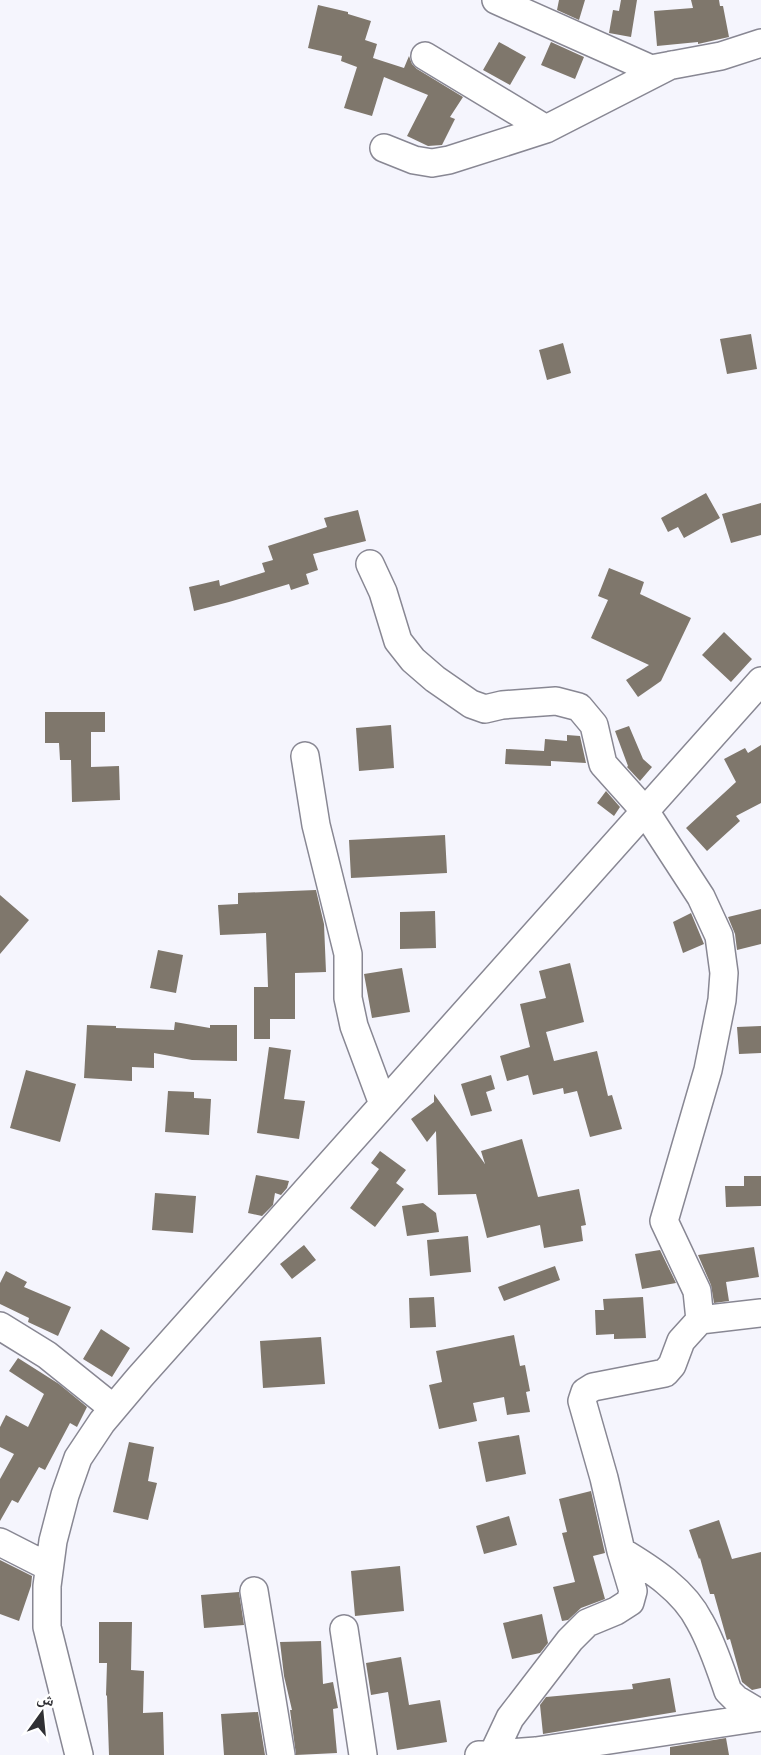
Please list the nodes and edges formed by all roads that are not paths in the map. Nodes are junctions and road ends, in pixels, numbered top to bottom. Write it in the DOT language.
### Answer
graph roads {
  1 [pos="496,0"];
  2 [pos="761,43"];
  3 [pos="425,56"];
  4 [pos="671,65"];
  5 [pos="546,129"];
  6 [pos="384,148"];
  7 [pos="370,564"];
  8 [pos="761,681"];
  9 [pos="305,756"];
  10 [pos="645,811"];
  11 [pos="383,1104"];
  12 [pos="761,1313"];
  13 [pos="700,1320"];
  14 [pos="0,1326"];
  15 [pos="113,1408"];
  16 [pos="0,1542"];
  17 [pos="621,1551"];
  18 [pos="49,1567"];
  19 [pos="254,1591"];
  20 [pos="344,1629"];
  21 [pos="761,1715"];
  22 [pos="484,1754"];
  23 [pos="79,1755"];
  24 [pos="281,1755"];
  25 [pos="363,1755"];
  1 -- 4 [label="street"];
  2 -- 4 [label="street"];
  3 -- 5 [label="street"];
  4 -- 5 [label="street"];
  5 -- 6 [label="street"];
  7 -- 10 [label="street"];
  8 -- 10 [label="street"];
  9 -- 11 [label="street"];
  10 -- 11 [label="street"];
  10 -- 13 [label="street"];
  11 -- 15 [label="street"];
  12 -- 13 [label="street"];
  13 -- 17 [label="street"];
  14 -- 15 [label="street"];
  15 -- 18 [label="street"];
  16 -- 18 [label="street"];
  17 -- 21 [label="street"];
  17 -- 22 [label="street"];
  18 -- 23 [label="street"];
  19 -- 24 [label="street"];
  20 -- 25 [label="street"];
  21 -- 22 [label="street"];
}
